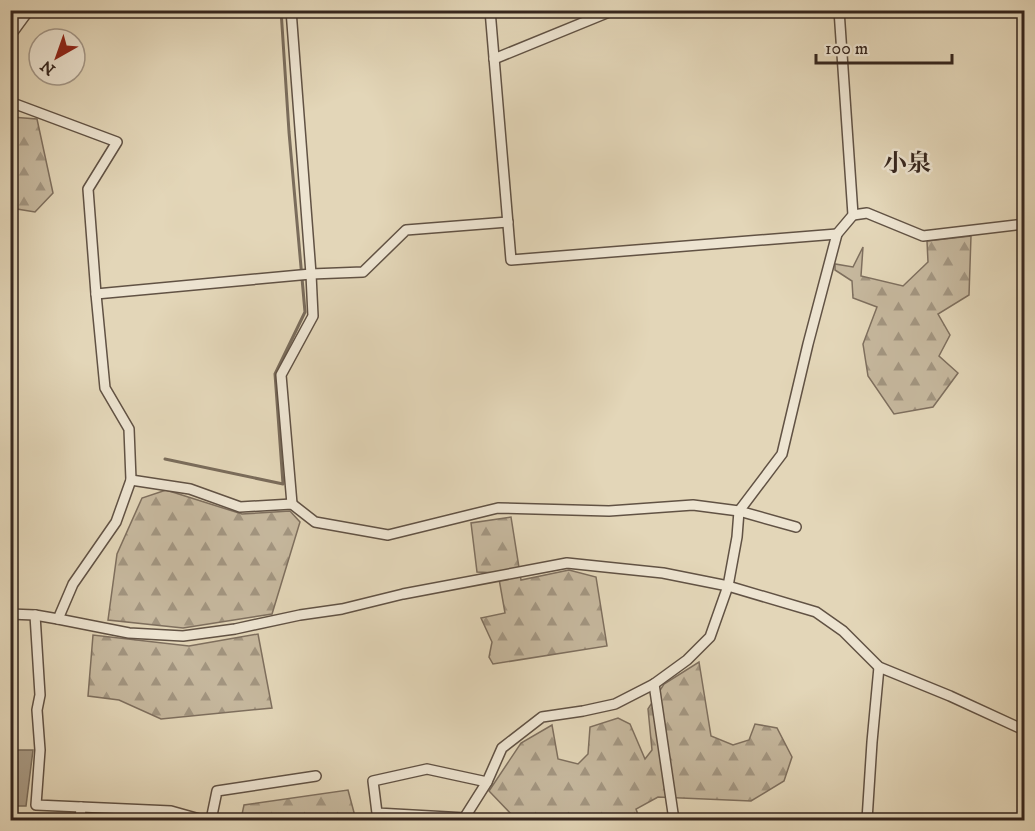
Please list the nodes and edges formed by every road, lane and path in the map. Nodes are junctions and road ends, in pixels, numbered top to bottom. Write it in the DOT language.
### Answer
graph roads {
  1 [pos="291,10"];
  2 [pos="490,10"];
  3 [pos="614,10"];
  4 [pos="839,10"];
  5 [pos="28,12"];
  6 [pos="10,15"];
  7 [pos="10,36"];
  8 [pos="494,59"];
  9 [pos="10,102"];
  10 [pos="853,215"];
  11 [pos="508,222"];
  12 [pos="1024,224"];
  13 [pos="837,234"];
  14 [pos="311,274"];
  15 [pos="96,294"];
  16 [pos="131,480"];
  17 [pos="292,504"];
  18 [pos="739,511"];
  19 [pos="796,526"];
  20 [pos="728,586"];
  21 [pos="10,614"];
  22 [pos="35,615"];
  23 [pos="58,619"];
  24 [pos="879,667"];
  25 [pos="654,684"];
  26 [pos="1024,730"];
  27 [pos="316,776"];
  28 [pos="487,782"];
  29 [pos="81,807"];
  30 [pos="465,819"];
  31 [pos="80,820"];
  32 [pos="203,820"];
  33 [pos="211,820"];
  34 [pos="674,820"];
  35 [pos="862,820"];
  36 [pos="867,820"];
  1 -- 14 [label="street"];
  2 -- 8 [label="street"];
  3 -- 8 [label="street"];
  4 -- 10 [label="street"];
  5 -- 6 [label="street"];
  5 -- 7 [label="street"];
  8 -- 11 [label="street"];
  9 -- 15 [label="street"];
  10 -- 12 [label="street"];
  10 -- 13 [label="street"];
  11 -- 13 [label="street"];
  11 -- 14 [label="street"];
  13 -- 18 [label="street"];
  14 -- 15 [label="street"];
  14 -- 17 [label="street"];
  15 -- 16 [label="street"];
  16 -- 17 [label="street"];
  16 -- 23 [label="street"];
  17 -- 18 [label="street"];
  18 -- 19 [label="street"];
  18 -- 20 [label="street"];
  20 -- 23 [label="street"];
  20 -- 24 [label="street"];
  20 -- 25 [label="street"];
  21 -- 22 [label="street"];
  22 -- 23 [label="street"];
  22 -- 29 [label="street"];
  24 -- 26 [label="street"];
  24 -- 36 [label="street"];
  25 -- 28 [label="street"];
  25 -- 34 [label="street"];
  27 -- 33 [label="street"];
  28 -- 30 [label="street"];
  28 -- 30 [label="street"];
  29 -- 31 [label="street"];
  29 -- 32 [label="street"];
  35 -- 36 [label="street"];
}
